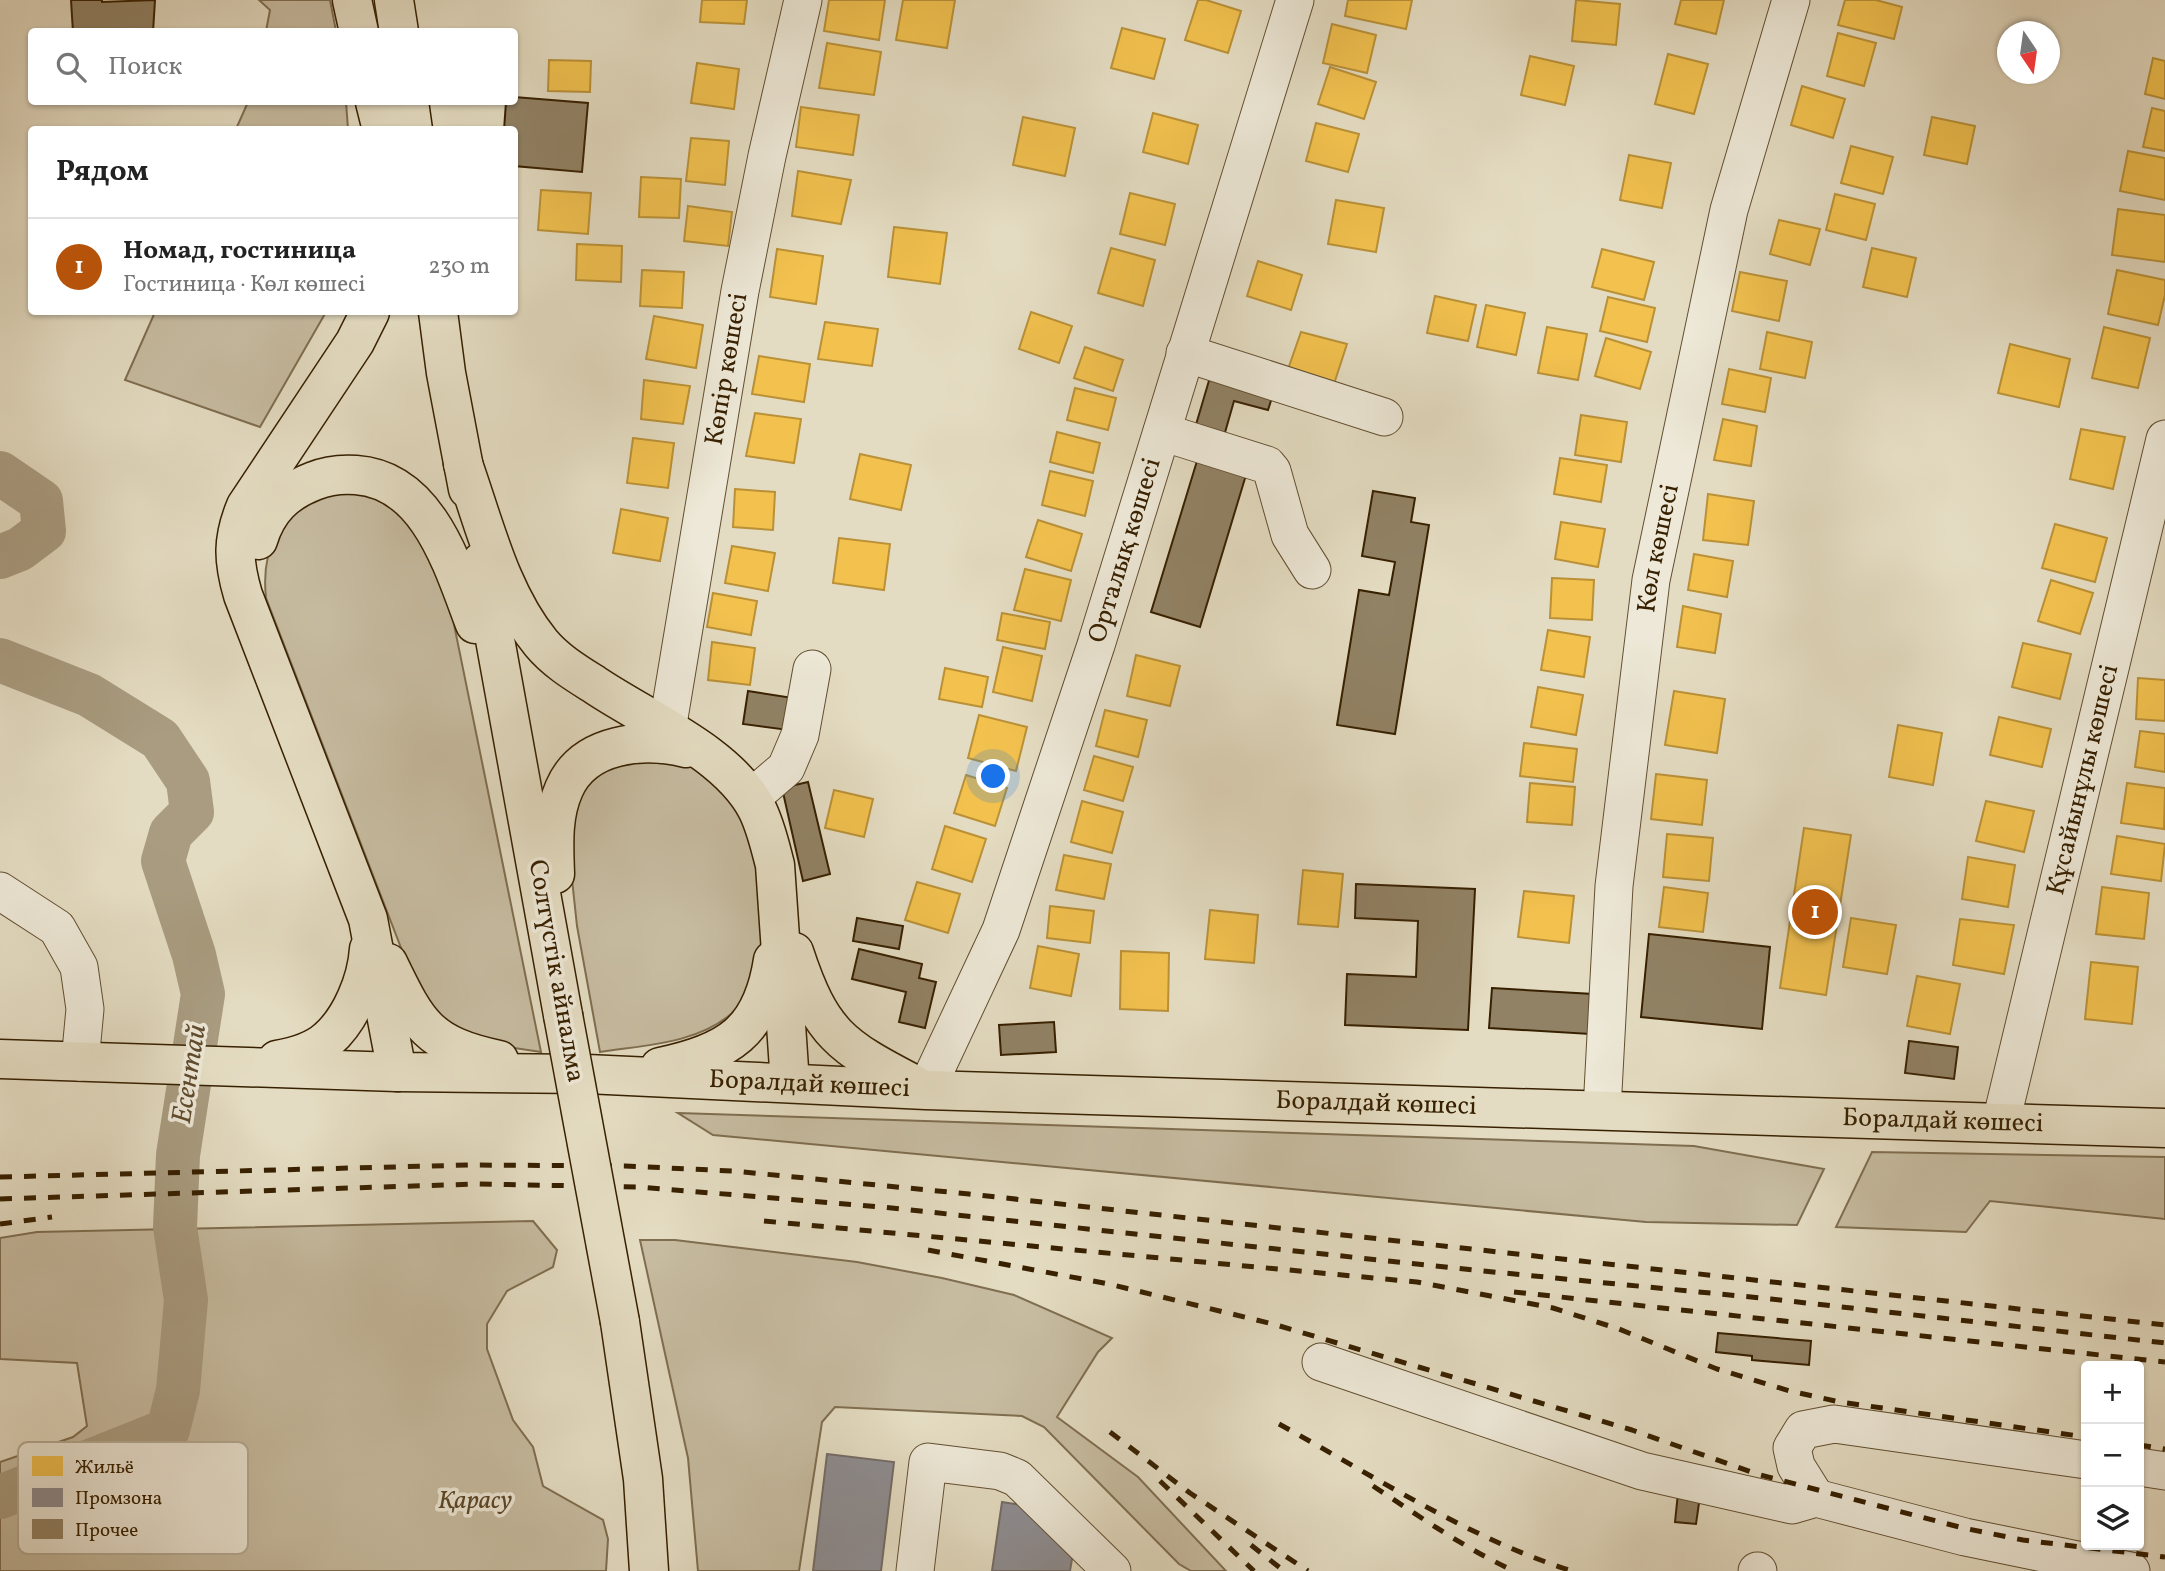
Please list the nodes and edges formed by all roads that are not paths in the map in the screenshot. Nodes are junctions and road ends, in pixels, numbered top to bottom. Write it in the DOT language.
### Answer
graph roads {
  1 [pos="352,0"];
  2 [pos="394,0"];
  3 [pos="803,0"];
  4 [pos="1295,0"];
  5 [pos="1791,0"];
  6 [pos="358,28"];
  7 [pos="398,28"];
  8 [pos="373,105"];
  9 [pos="374,105"];
  10 [pos="410,105"];
  11 [pos="373,126"];
  12 [pos="381,126"];
  13 [pos="413,126"];
  14 [pos="368,315"];
  15 [pos="431,315"];
  16 [pos="438,315"];
  17 [pos="1185,353"];
  18 [pos="446,373"];
  19 [pos="1384,416"];
  20 [pos="1163,432"];
  21 [pos="2165,439"];
  22 [pos="463,464"];
  23 [pos="1312,570"];
  24 [pos="257,629"];
  25 [pos="812,669"];
  26 [pos="509,712"];
  27 [pos="666,736"];
  28 [pos="751,798"];
  29 [pos="0,891"];
  30 [pos="778,895"];
  31 [pos="368,919"];
  32 [pos="560,999"];
  33 [pos="0,1059"];
  34 [pos="80,1062"];
  35 [pos="237,1066"];
  36 [pos="397,1072"];
  37 [pos="574,1074"];
  38 [pos="790,1083"];
  39 [pos="926,1090"];
  40 [pos="1602,1110"];
  41 [pos="2001,1122"];
  42 [pos="2165,1128"];
  43 [pos="1321,1362"];
  44 [pos="2081,1459"];
  45 [pos="2144,1468"];
  46 [pos="2165,1471"];
  47 [pos="1816,1498"];
  48 [pos="649,1571"];
  49 [pos="915,1571"];
  50 [pos="1112,1571"];
  51 [pos="2131,1571"];
  1 -- 6 [label="main road"];
  2 -- 7 [label="main road"];
  3 -- 27 [label="street, Көпір көшесі"];
  4 -- 17 [label="street, Орталық көшесі"];
  5 -- 40 [label="street, Көл көшесі"];
  8 -- 11 [label="main road"];
  9 -- 12 [label="main road"];
  10 -- 13 [label="main road"];
  14 -- 24 [label="main road"];
  15 -- 18 [label="main road, Солтүстік айналма"];
  16 -- 18 [label="main road, Солтүстік айналма"];
  17 -- 19 [label="street"];
  17 -- 20 [label="street, Орталық көшесі"];
  18 -- 22 [label="main road, Солтүстік айналма"];
  20 -- 23 [label="street"];
  20 -- 39 [label="street, Орталық көшесі"];
  21 -- 41 [label="street, Құсайынұлы көшесі"];
  22 -- 26 [label="main road, Солтүстік айналма"];
  22 -- 27 [label="main road"];
  24 -- 26 [label="main road"];
  24 -- 31 [label="main road"];
  25 -- 28 [label="street"];
  26 -- 32 [label="main road, Солтүстік айналма"];
  27 -- 28 [label="main road"];
  27 -- 32 [label="main road"];
  28 -- 30 [label="main road"];
  29 -- 34 [label="street"];
  30 -- 37 [label="main road"];
  30 -- 38 [label="main road"];
  30 -- 39 [label="main road"];
  31 -- 35 [label="main road"];
  31 -- 36 [label="main road"];
  31 -- 37 [label="main road"];
  32 -- 48 [label="main road, Солтүстік айналма, bridge"];
  33 -- 34 [label="main road"];
  34 -- 35 [label="main road"];
  35 -- 36 [label="main road, Боралдай көшесі"];
  36 -- 37 [label="main road, Боралдай көшесі"];
  37 -- 38 [label="main road, Боралдай көшесі"];
  38 -- 39 [label="main road, Боралдай көшесі"];
  39 -- 40 [label="main road, Боралдай көшесі"];
  40 -- 41 [label="main road, Боралдай көшесі"];
  41 -- 42 [label="main road, Боралдай көшесі"];
  43 -- 47 [label="street"];
  44 -- 47 [label="street"];
  45 -- 46 [label="street"];
  47 -- 51 [label="street"];
  49 -- 50 [label="street"];
}
